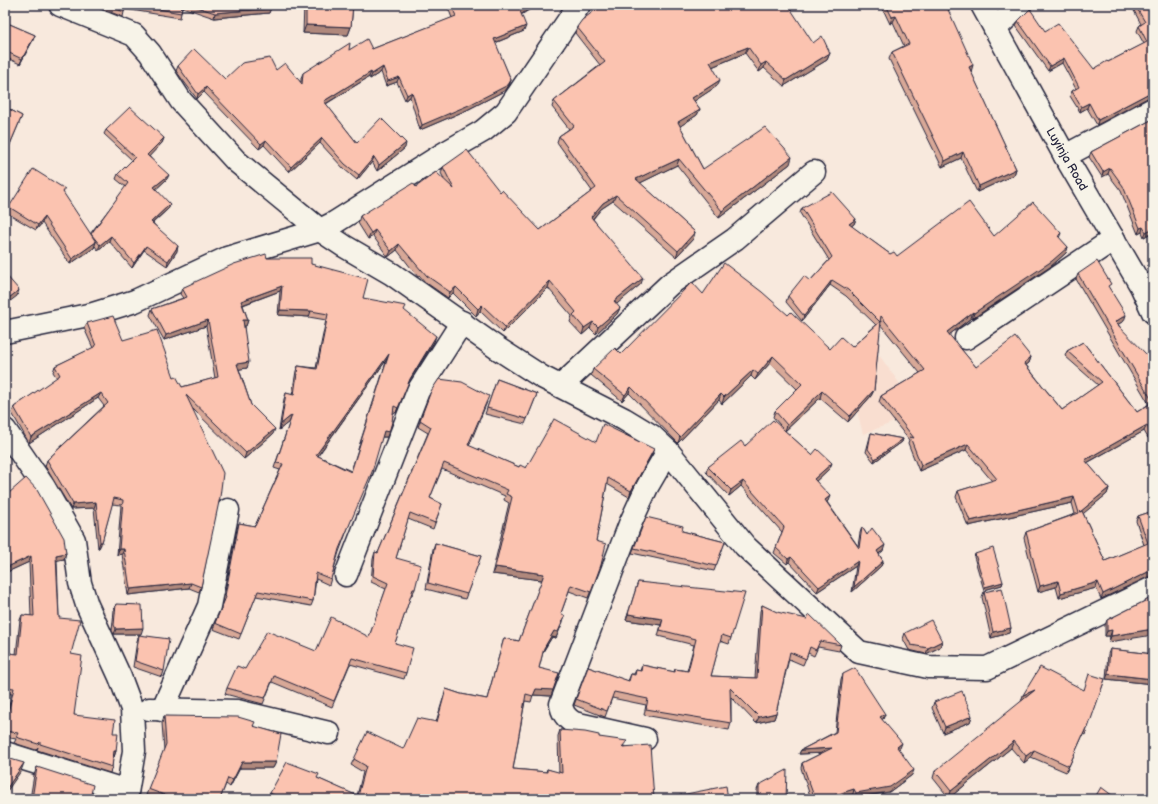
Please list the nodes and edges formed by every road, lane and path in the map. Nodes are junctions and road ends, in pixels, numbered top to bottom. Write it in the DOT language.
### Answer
graph roads {
  1 [pos="60,5"];
  2 [pos="579,5"];
  3 [pos="982,5"];
  4 [pos="1020,5"];
  5 [pos="995,28"];
  6 [pos="1153,109"];
  7 [pos="1065,156"];
  8 [pos="814,172"];
  9 [pos="320,230"];
  10 [pos="1114,239"];
  11 [pos="1153,312"];
  12 [pos="462,322"];
  13 [pos="5,332"];
  14 [pos="966,338"];
  15 [pos="561,386"];
  16 [pos="5,430"];
  17 [pos="668,451"];
  18 [pos="228,510"];
  19 [pos="346,576"];
  20 [pos="1153,588"];
  21 [pos="132,709"];
  22 [pos="162,710"];
  23 [pos="329,733"];
  24 [pos="645,740"];
  25 [pos="5,753"];
  26 [pos="127,795"];
  1 -- 9 [label="street"];
  2 -- 9 [label="street"];
  3 -- 5 [label="street, Luyinja Road"];
  4 -- 5 [label="street"];
  5 -- 7 [label="street, Luyinja Road"];
  6 -- 7 [label="street"];
  7 -- 10 [label="street, Luyinja Road"];
  8 -- 15 [label="street"];
  9 -- 12 [label="street"];
  9 -- 13 [label="street"];
  10 -- 11 [label="street, Luyinja Road"];
  10 -- 14 [label="street"];
  12 -- 15 [label="street"];
  12 -- 19 [label="street"];
  15 -- 17 [label="street"];
  16 -- 21 [label="street"];
  17 -- 20 [label="street"];
  17 -- 24 [label="street"];
  18 -- 22 [label="street"];
  21 -- 22 [label="street"];
  21 -- 26 [label="street"];
  22 -- 23 [label="street"];
  25 -- 26 [label="street"];
}
